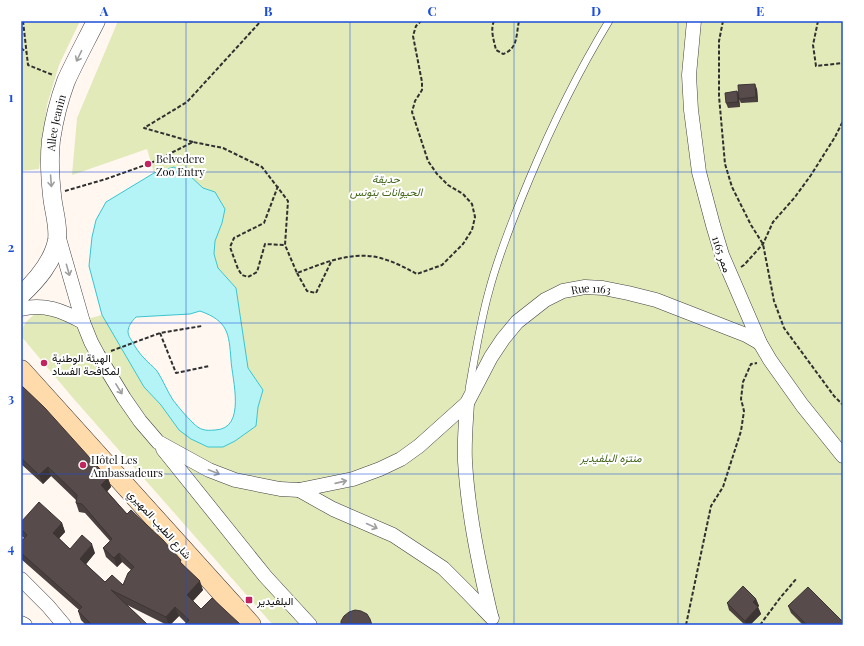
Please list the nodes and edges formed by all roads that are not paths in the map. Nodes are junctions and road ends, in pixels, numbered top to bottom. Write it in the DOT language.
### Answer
graph roads {
  1 [pos="96,21"];
  2 [pos="609,21"];
  3 [pos="694,21"];
  4 [pos="58,232"];
  5 [pos="21,295"];
  6 [pos="21,308"];
  7 [pos="83,322"];
  8 [pos="760,343"];
  9 [pos="21,370"];
  10 [pos="467,403"];
  11 [pos="158,442"];
  12 [pos="843,456"];
  13 [pos="299,490"];
  14 [pos="21,579"];
  15 [pos="493,622"];
  16 [pos="21,623"];
  17 [pos="25,625"];
  18 [pos="64,625"];
  19 [pos="251,625"];
  20 [pos="310,625"];
  1 -- 4 [label="street, Allee Jeanin, one-way"];
  2 -- 10 [label="lane"];
  3 -- 8 [label="street, ممر 1165"];
  4 -- 5 [label="street"];
  4 -- 7 [label="street, one-way"];
  6 -- 7 [label="street"];
  7 -- 11 [label="street, one-way"];
  8 -- 10 [label="street, Rue 1163"];
  8 -- 12 [label="street, ممر 1165"];
  9 -- 19 [label="main road, شارع الطيب المهيري"];
  13 -- 10 [label="street, one-way"];
  10 -- 15 [label="street"];
  11 -- 13 [label="street, one-way"];
  11 -- 20 [label="street"];
  13 -- 15 [label="street, one-way"];
  14 -- 18 [label="street"];
  16 -- 17 [label="street"];
}
